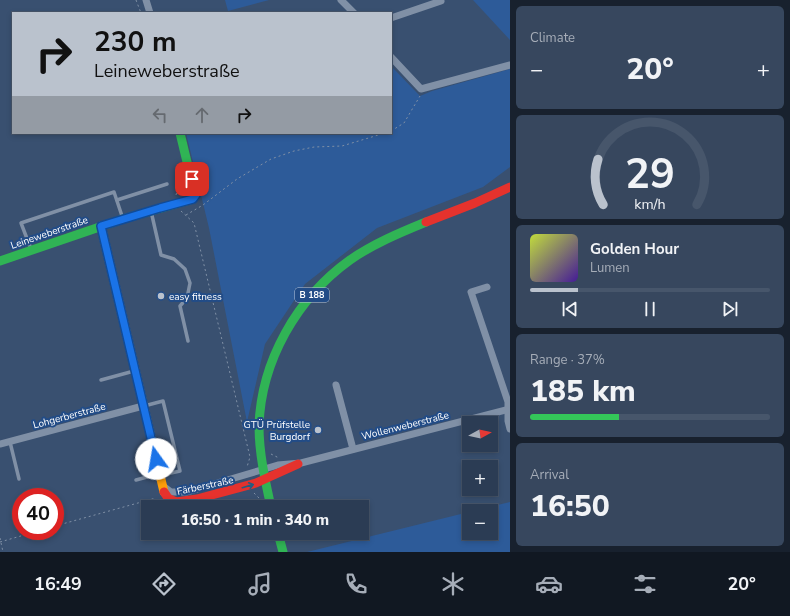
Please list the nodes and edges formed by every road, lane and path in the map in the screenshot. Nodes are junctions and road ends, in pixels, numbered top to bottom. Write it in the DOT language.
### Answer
graph roads {
  1 [pos="136,0"];
  2 [pos="146,0"];
  3 [pos="341,0"];
  4 [pos="441,1"];
  5 [pos="141,12"];
  6 [pos="150,12"];
  7 [pos="353,12"];
  8 [pos="392,18"];
  9 [pos="392,58"];
  10 [pos="510,65"];
  11 [pos="425,88"];
  12 [pos="392,130"];
  13 [pos="180,134"];
  14 [pos="382,134"];
  15 [pos="182,176"];
  16 [pos="167,184"];
  17 [pos="510,187"];
  18 [pos="117,200"];
  19 [pos="178,203"];
  20 [pos="151,210"];
  21 [pos="185,215"];
  22 [pos="123,219"];
  23 [pos="101,226"];
  24 [pos="31,250"];
  25 [pos="0,261"];
  26 [pos="487,287"];
  27 [pos="188,341"];
  28 [pos="135,371"];
  29 [pos="101,380"];
  30 [pos="336,385"];
  31 [pos="143,406"];
  32 [pos="509,410"];
  33 [pos="510,429"];
  34 [pos="10,442"];
  35 [pos="0,444"];
  36 [pos="353,449"];
  37 [pos="298,464"];
  38 [pos="246,466"];
  39 [pos="263,470"];
  40 [pos="160,475"];
  41 [pos="18,479"];
  42 [pos="136,480"];
  43 [pos="265,480"];
  44 [pos="162,486"];
  45 [pos="253,492"];
  46 [pos="165,495"];
  47 [pos="258,497"];
  48 [pos="269,500"];
  49 [pos="64,523"];
  50 [pos="0,538"];
  51 [pos="12,539"];
  52 [pos="280,540"];
  53 [pos="0,542"];
  54 [pos="3,552"];
  55 [pos="283,552"];
  1 -- 5 [label="path"];
  2 -- 6 [label="street"];
  3 -- 7 [label="street"];
  4 -- 8 [label="street"];
  9 -- 11 [label="street"];
  10 -- 11 [label="street"];
  11 -- 12 [label="path"];
  13 -- 19 [label="street, Leineweberstraße"];
  14 -- 21 [label="path"];
  15 -- 19 [label="path"];
  16 -- 18 [label="lane"];
  17 -- 39 [label="street, B 188"];
  18 -- 22 [label="lane"];
  18 -- 24 [label="lane"];
  19 -- 20 [label="street, Leineweberstraße"];
  19 -- 21 [label="path"];
  20 -- 22 [label="street, Leineweberstraße"];
  20 -- 27 [label="lane"];
  21 -- 38 [label="path"];
  22 -- 23 [label="street, Leineweberstraße"];
  23 -- 24 [label="street, Leineweberstraße"];
  23 -- 28 [label="street, Färberstraße"];
  24 -- 25 [label="street, Leineweberstraße"];
  26 -- 32 [label="street"];
  28 -- 29 [label="lane"];
  28 -- 31 [label="street, Färberstraße"];
  30 -- 36 [label="street, Wollenweberstraße"];
  31 -- 34 [label="street, Lohgerberstraße"];
  31 -- 40 [label="street, Färberstraße"];
  31 -- 40 [label="lane"];
  32 -- 33 [label="street"];
  32 -- 36 [label="street, Wollenweberstraße"];
  34 -- 35 [label="street, Lohgerberstraße"];
  34 -- 41 [label="lane"];
  36 -- 37 [label="street, Wollenweberstraße"];
  37 -- 39 [label="street, Wollenweberstraße"];
  37 -- 43 [label="street, Wollenweberstraße"];
  39 -- 43 [label="street, B 188"];
  39 -- 44 [label="street, Wollenweberstraße"];
  40 -- 42 [label="lane"];
  40 -- 44 [label="street, Färberstraße"];
  46 -- 43 [label="street, Färberstraße, one-way"];
  43 -- 48 [label="street, B 188"];
  44 -- 46 [label="street, Färberstraße"];
  45 -- 47 [label="path"];
  46 -- 49 [label="path"];
  50 -- 53 [label="path"];
  51 -- 53 [label="path"];
  52 -- 55 [label="street"];
  53 -- 54 [label="path"];
}
